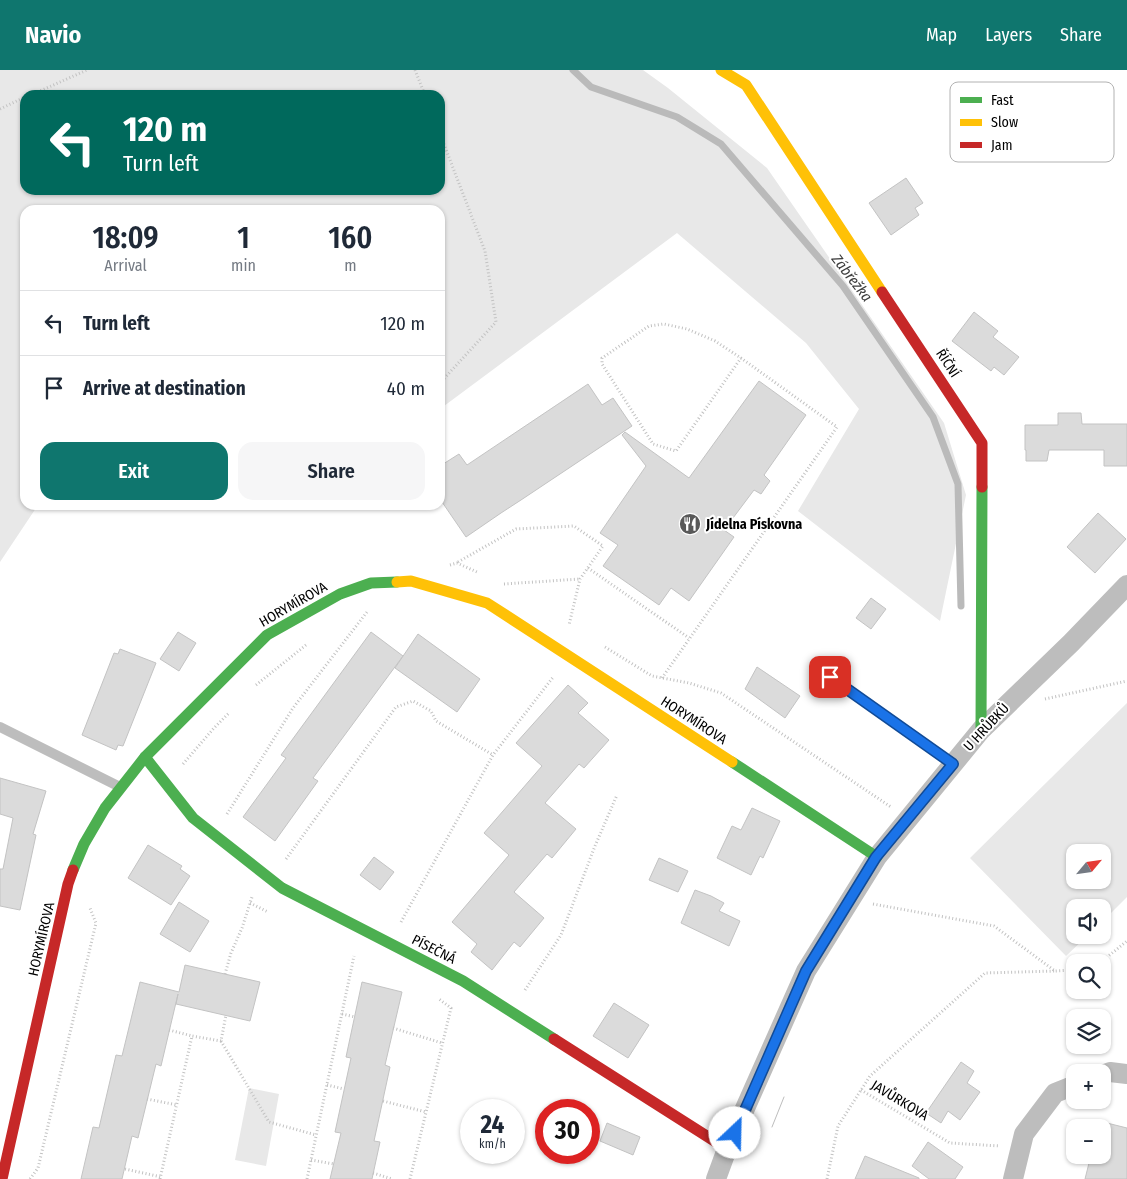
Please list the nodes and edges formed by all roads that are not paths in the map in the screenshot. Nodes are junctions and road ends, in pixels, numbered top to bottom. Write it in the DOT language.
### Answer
graph roads {
  1 [pos="721,70"];
  2 [pos="1127,584"];
  3 [pos="830,677"];
  4 [pos="0,727"];
  5 [pos="981,730"];
  6 [pos="145,757"];
  7 [pos="953,764"];
  8 [pos="121,787"];
  9 [pos="876,857"];
  10 [pos="1111,1072"];
  11 [pos="1127,1074"];
  12 [pos="1066,1088"];
  13 [pos="727,1150"];
  14 [pos="2,1179"];
  15 [pos="716,1179"];
  16 [pos="1013,1179"];
  1 -- 5 [label="street, ŘÍČNÍ"];
  2 -- 5 [label="street, U HRŮBKŮ"];
  3 -- 7 [label="lane"];
  4 -- 8 [label="lane"];
  5 -- 7 [label="street, U HRŮBKŮ"];
  6 -- 8 [label="street, HORYMÍROVA"];
  6 -- 9 [label="street, HORYMÍROVA"];
  6 -- 13 [label="street, PÍSEČNÁ"];
  7 -- 9 [label="street, U HRŮBKŮ"];
  8 -- 14 [label="street, HORYMÍROVA"];
  9 -- 13 [label="street, U HRŮBKŮ"];
  10 -- 11 [label="street"];
  12 -- 16 [label="street"];
  13 -- 15 [label="street, U HRŮBKŮ"];
}
